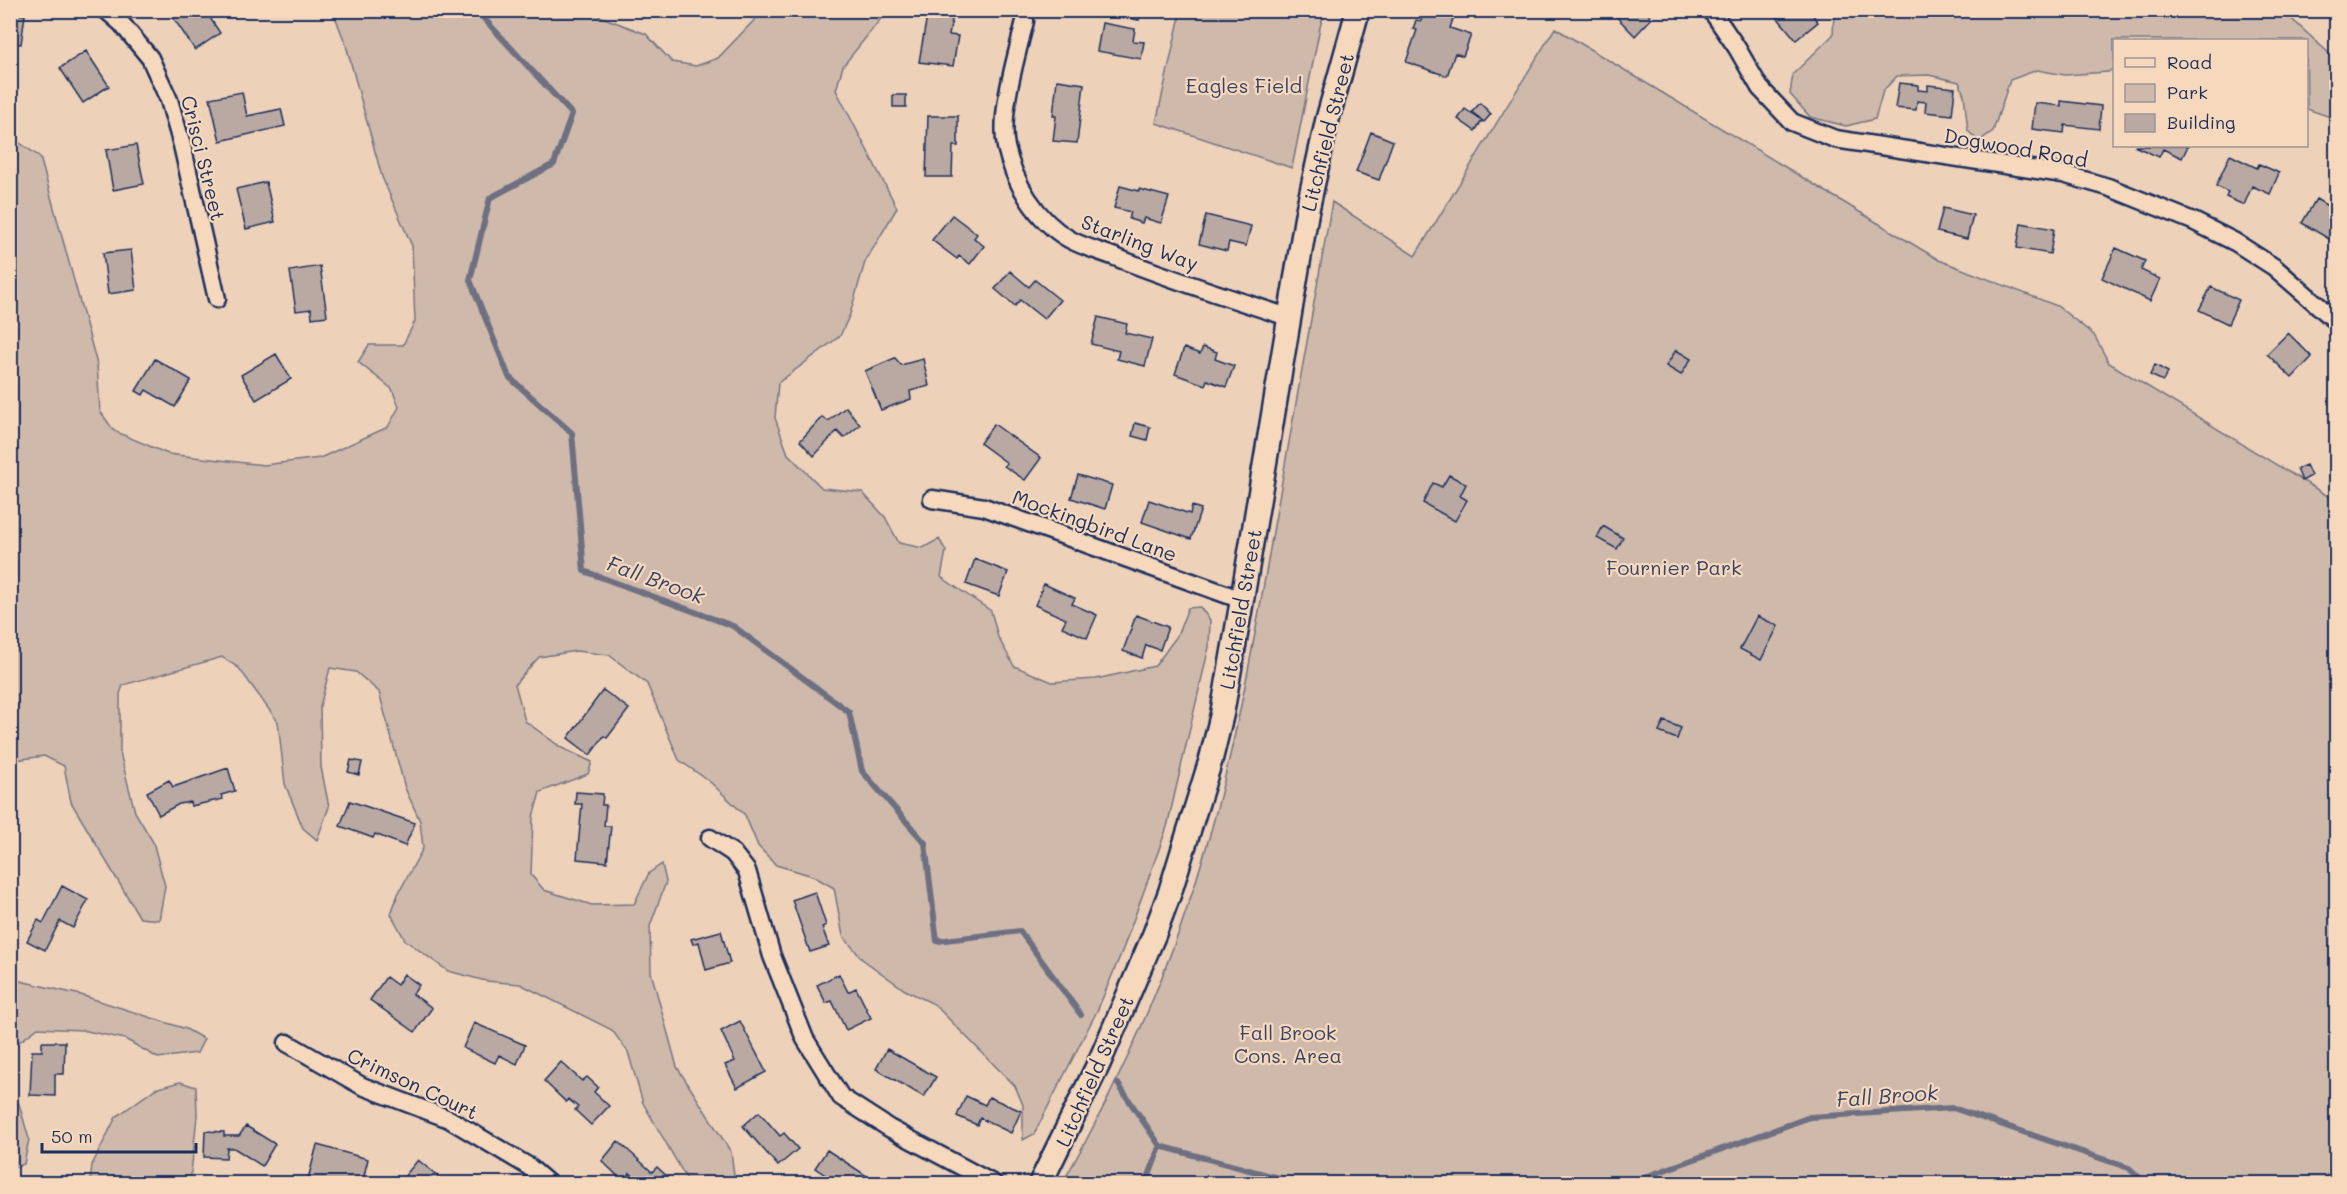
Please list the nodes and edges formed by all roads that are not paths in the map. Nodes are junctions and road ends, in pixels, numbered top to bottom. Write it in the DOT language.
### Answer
graph roads {
  1 [pos="106,10"];
  2 [pos="1358,10"];
  3 [pos="1711,10"];
  4 [pos="1025,21"];
  5 [pos="217,299"];
  6 [pos="1288,317"];
  7 [pos="2337,321"];
  8 [pos="932,499"];
  9 [pos="1242,600"];
  10 [pos="710,838"];
  11 [pos="287,1043"];
  12 [pos="549,1184"];
  13 [pos="994,1184"];
  14 [pos="1040,1184"];
  1 -- 5 [label="street, Crisci Street"];
  2 -- 6 [label="main road, Litchfield Street"];
  3 -- 7 [label="street, Dogwood Road"];
  4 -- 6 [label="street, Starling Way"];
  6 -- 9 [label="main road, Litchfield Street"];
  8 -- 9 [label="street, Mockingbird Lane"];
  9 -- 14 [label="main road, Litchfield Street"];
  10 -- 13 [label="street"];
  11 -- 12 [label="street, Crimson Court"];
}
